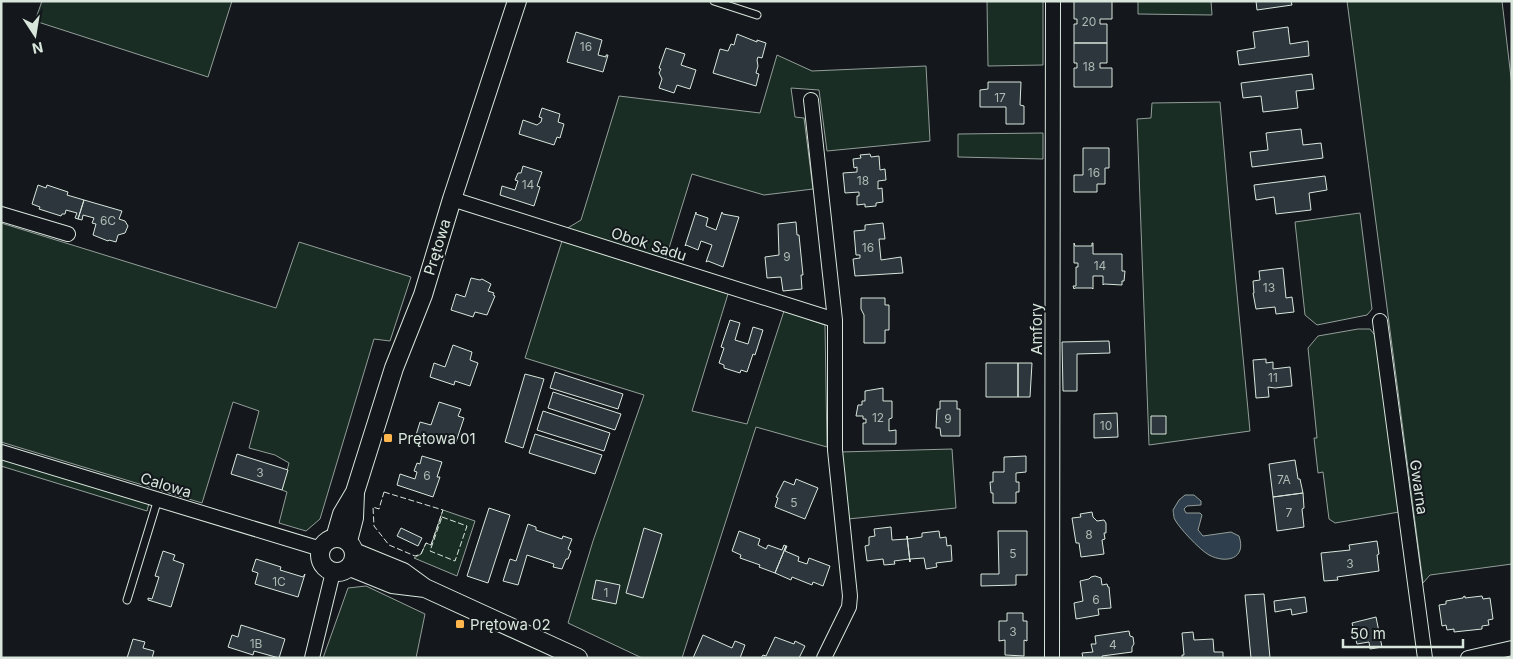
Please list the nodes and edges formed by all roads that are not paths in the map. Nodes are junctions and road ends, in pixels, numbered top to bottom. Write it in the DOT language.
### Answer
graph roads {
  1 [pos="517,1"];
  2 [pos="714,1"];
  3 [pos="1053,1"];
  4 [pos="756,15"];
  5 [pos="811,100"];
  6 [pos="452,199"];
  7 [pos="1,214"];
  8 [pos="68,234"];
  9 [pos="835,320"];
  10 [pos="1380,320"];
  11 [pos="1,452"];
  12 [pos="158,499"];
  13 [pos="321,549"];
  14 [pos="347,549"];
  15 [pos="333,572"];
  16 [pos="127,600"];
  17 [pos="1512,648"];
  18 [pos="312,658"];
  19 [pos="578,658"];
  20 [pos="824,658"];
  21 [pos="1052,658"];
  22 [pos="1425,658"];
  23 [pos="1468,658"];
  1 -- 6 [label="street, Prętowa"];
  2 -- 4 [label="lane"];
  3 -- 21 [label="street, Amfory"];
  5 -- 9 [label="street"];
  6 -- 9 [label="street, Obok Sadu"];
  6 -- 14 [label="street, Prętowa"];
  7 -- 8 [label="street"];
  9 -- 20 [label="street"];
  10 -- 22 [label="street, Gwarna"];
  11 -- 12 [label="street, Calowa"];
  12 -- 13 [label="street, Calowa"];
  12 -- 16 [label="lane"];
  13 -- 14 [label="street"];
  13 -- 15 [label="street"];
  14 -- 15 [label="street"];
  14 -- 19 [label="street"];
  15 -- 18 [label="street"];
  17 -- 23 [label="street"];
}
